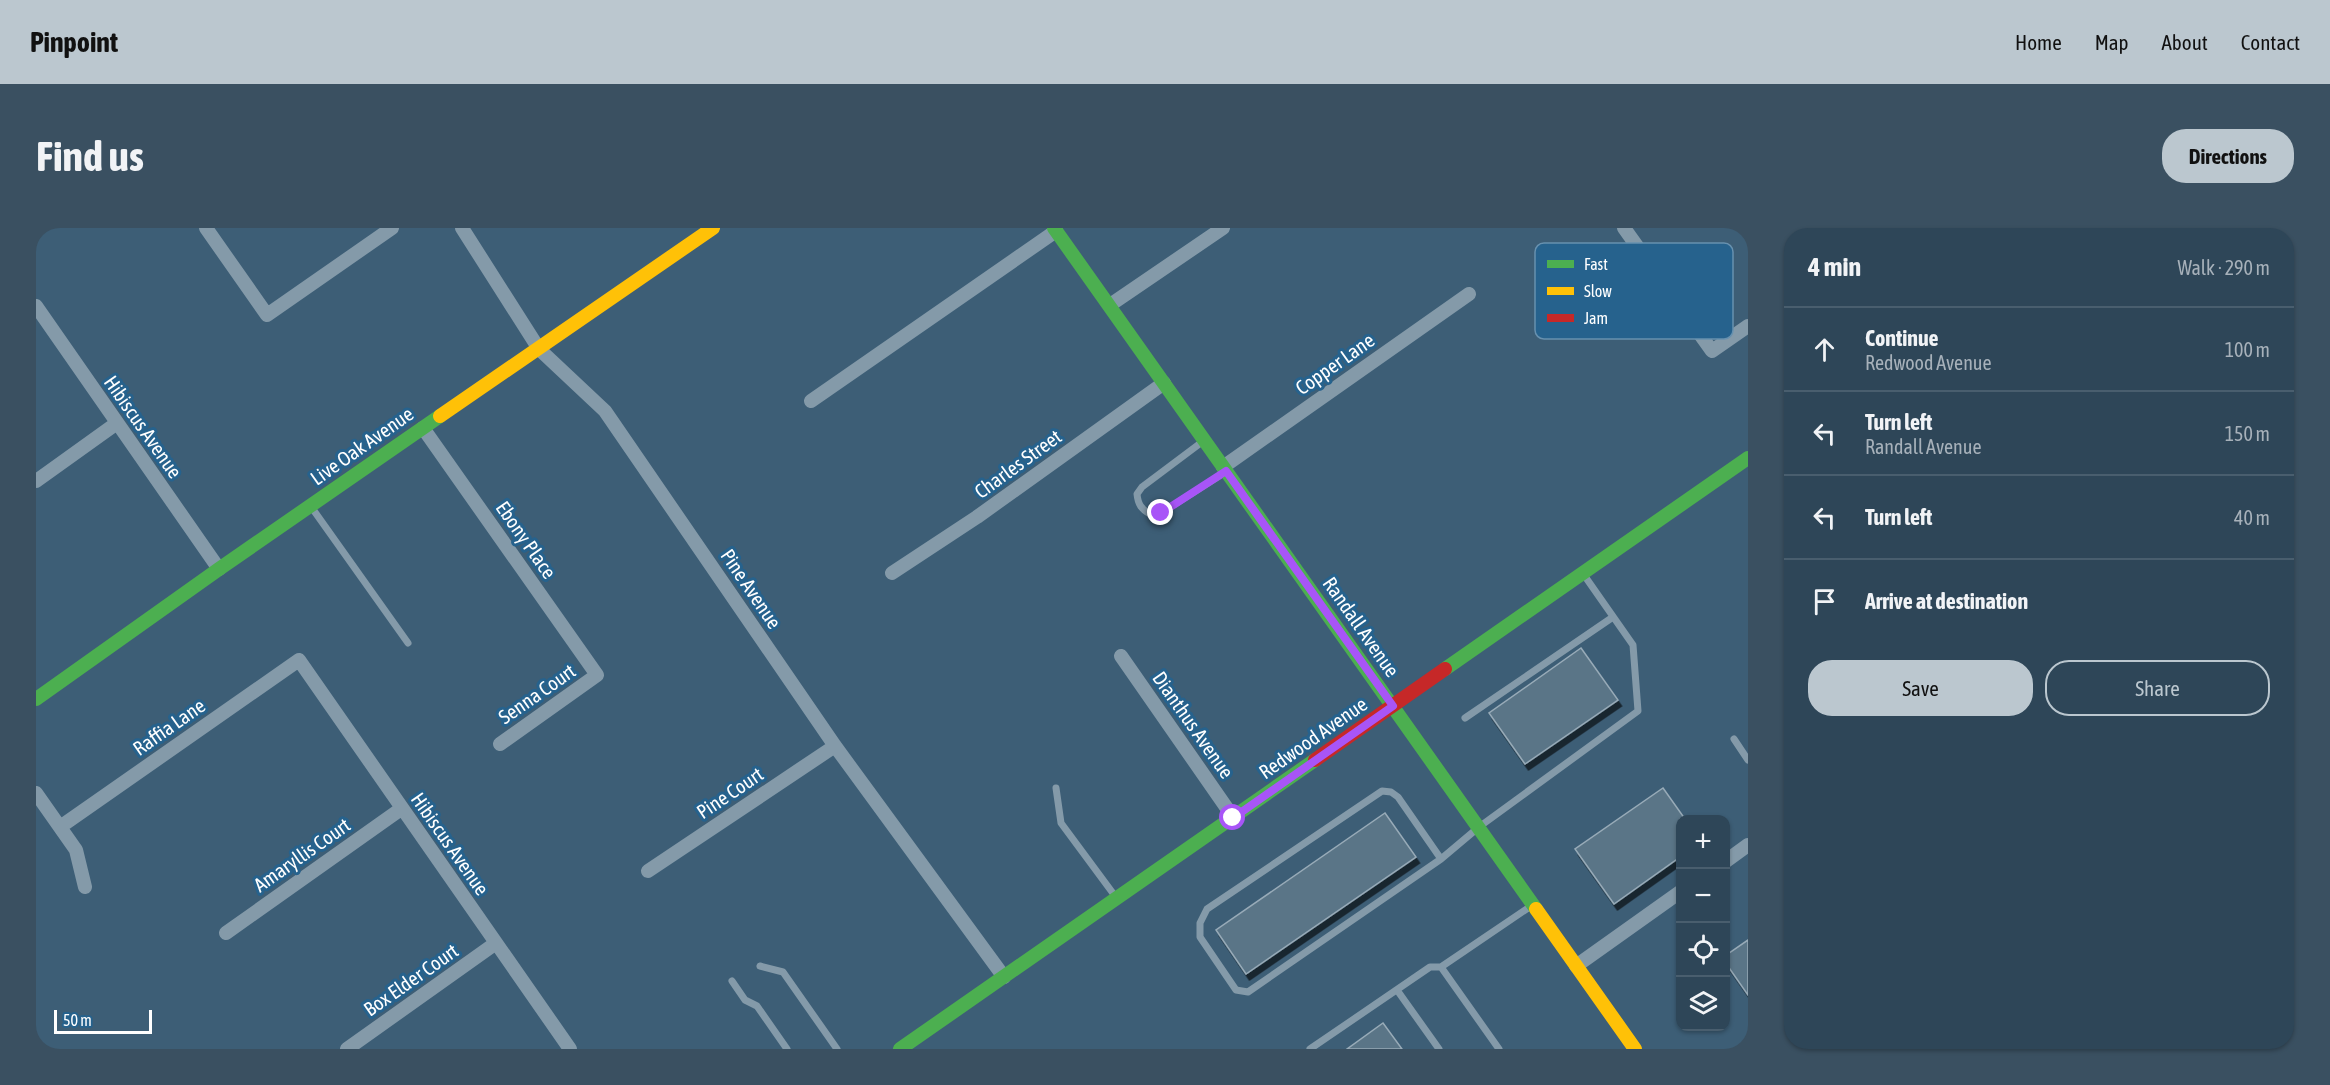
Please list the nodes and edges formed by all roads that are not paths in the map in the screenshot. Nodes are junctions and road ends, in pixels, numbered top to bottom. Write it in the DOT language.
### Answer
graph roads {
  1 [pos="206,228"];
  2 [pos="392,228"];
  3 [pos="462,228"];
  4 [pos="713,228"];
  5 [pos="1223,228"];
  6 [pos="1624,228"];
  7 [pos="1055,229"];
  8 [pos="1635,243"];
  9 [pos="1469,294"];
  10 [pos="1110,305"];
  11 [pos="36,306"];
  12 [pos="1748,327"];
  13 [pos="1733,337"];
  14 [pos="1703,339"];
  15 [pos="1730,339"];
  16 [pos="539,349"];
  17 [pos="1164,383"];
  18 [pos="811,401"];
  19 [pos="117,423"];
  20 [pos="423,428"];
  21 [pos="1204,440"];
  22 [pos="1748,458"];
  23 [pos="1224,469"];
  24 [pos="36,481"];
  25 [pos="310,506"];
  26 [pos="219,569"];
  27 [pos="892,573"];
  28 [pos="1582,573"];
  29 [pos="1613,617"];
  30 [pos="408,643"];
  31 [pos="1120,656"];
  32 [pos="299,660"];
  33 [pos="597,675"];
  34 [pos="36,699"];
  35 [pos="1393,706"];
  36 [pos="1465,718"];
  37 [pos="1734,739"];
  38 [pos="500,744"];
  39 [pos="835,747"];
  40 [pos="1748,760"];
  41 [pos="1056,788"];
  42 [pos="36,793"];
  43 [pos="401,809"];
  44 [pos="1233,818"];
  45 [pos="60,827"];
  46 [pos="1479,827"];
  47 [pos="1748,845"];
  48 [pos="1730,858"];
  49 [pos="1441,859"];
  50 [pos="648,871"];
  51 [pos="85,887"];
  52 [pos="1676,895"];
  53 [pos="1116,898"];
  54 [pos="1532,905"];
  55 [pos="226,933"];
  56 [pos="496,943"];
  57 [pos="759,966"];
  58 [pos="1576,966"];
  59 [pos="1441,968"];
  60 [pos="1004,977"];
  61 [pos="732,981"];
  62 [pos="1397,990"];
  63 [pos="347,1049"];
  64 [pos="570,1049"];
  65 [pos="787,1049"];
  66 [pos="837,1049"];
  67 [pos="900,1049"];
  68 [pos="1311,1049"];
  69 [pos="1439,1049"];
  70 [pos="1499,1049"];
  71 [pos="1635,1049"];
  1 -- 2 [label="street"];
  3 -- 16 [label="street, Pine Avenue"];
  4 -- 16 [label="street, Live Oak Avenue"];
  5 -- 10 [label="street"];
  6 -- 8 [label="street"];
  7 -- 10 [label="street, Randall Avenue"];
  7 -- 18 [label="street"];
  9 -- 23 [label="street, Copper Lane"];
  10 -- 17 [label="street, Randall Avenue"];
  11 -- 19 [label="street, Hibiscus Avenue"];
  12 -- 13 [label="street"];
  14 -- 15 [label="street"];
  16 -- 20 [label="street, Live Oak Avenue"];
  16 -- 39 [label="street, Pine Avenue"];
  17 -- 21 [label="street, Randall Avenue"];
  17 -- 27 [label="street, Charles Street"];
  19 -- 24 [label="street"];
  19 -- 26 [label="street, Hibiscus Avenue"];
  20 -- 25 [label="street, Live Oak Avenue"];
  20 -- 33 [label="street, Ebony Place"];
  21 -- 23 [label="street, Randall Avenue"];
  21 -- 23 [label="lane"];
  22 -- 28 [label="street, Redwood Avenue"];
  23 -- 35 [label="street, Randall Avenue"];
  25 -- 26 [label="street, Live Oak Avenue"];
  25 -- 30 [label="lane"];
  26 -- 34 [label="street, Live Oak Avenue"];
  28 -- 29 [label="lane"];
  28 -- 35 [label="street, Redwood Avenue"];
  29 -- 36 [label="lane"];
  29 -- 46 [label="lane"];
  31 -- 44 [label="street, Dianthus Avenue"];
  32 -- 43 [label="street, Hibiscus Avenue"];
  32 -- 45 [label="street, Raffia Lane"];
  33 -- 38 [label="street, Senna Court"];
  35 -- 44 [label="street, Redwood Avenue"];
  35 -- 46 [label="street, Randall Avenue"];
  37 -- 40 [label="lane"];
  39 -- 50 [label="street, Pine Court"];
  39 -- 60 [label="street, Pine Avenue"];
  41 -- 53 [label="lane"];
  42 -- 45 [label="street"];
  43 -- 55 [label="street, Amaryllis Court"];
  43 -- 56 [label="street, Hibiscus Avenue"];
  44 -- 53 [label="street, Redwood Avenue"];
  45 -- 51 [label="street"];
  46 -- 49 [label="lane"];
  46 -- 54 [label="street, Randall Avenue"];
  47 -- 48 [label="street"];
  49 -- 49 [label="lane"];
  52 -- 58 [label="street"];
  53 -- 60 [label="street, Redwood Avenue"];
  54 -- 58 [label="street, Randall Avenue"];
  54 -- 59 [label="lane"];
  56 -- 63 [label="street, Box Elder Court"];
  56 -- 64 [label="street, Hibiscus Avenue"];
  57 -- 66 [label="lane"];
  58 -- 71 [label="street, Randall Avenue"];
  59 -- 62 [label="lane"];
  59 -- 70 [label="lane"];
  60 -- 67 [label="street, Redwood Avenue"];
  61 -- 65 [label="lane"];
  62 -- 68 [label="lane"];
  62 -- 69 [label="lane"];
}
